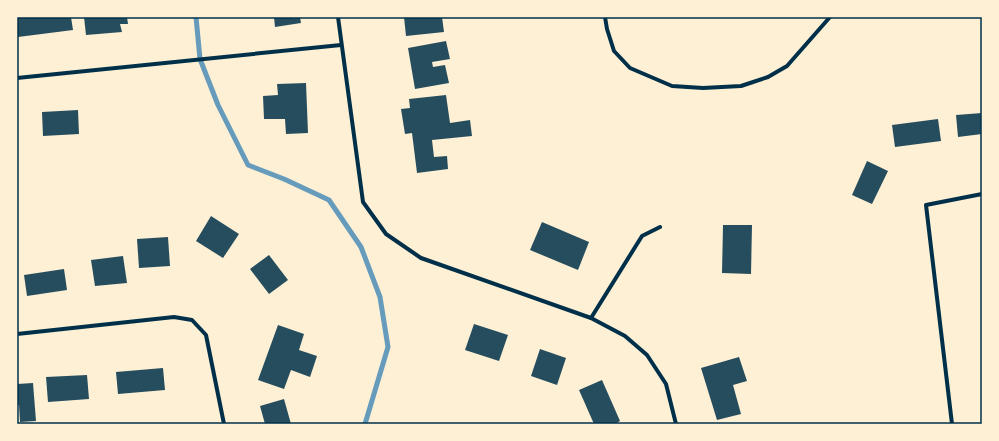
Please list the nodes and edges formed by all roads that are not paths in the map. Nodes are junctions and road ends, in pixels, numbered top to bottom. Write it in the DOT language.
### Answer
graph roads {
  1 [pos="338,17"];
  2 [pos="605,17"];
  3 [pos="830,17"];
  4 [pos="341,45"];
  5 [pos="17,78"];
  6 [pos="982,194"];
  7 [pos="660,227"];
  8 [pos="591,318"];
  9 [pos="17,334"];
  10 [pos="224,424"];
  11 [pos="676,424"];
  12 [pos="952,424"];
  1 -- 4 [label="street"];
  2 -- 3 [label="street"];
  4 -- 5 [label="street"];
  4 -- 8 [label="street"];
  6 -- 12 [label="street"];
  7 -- 8 [label="street"];
  8 -- 11 [label="street"];
  9 -- 10 [label="street"];
}
